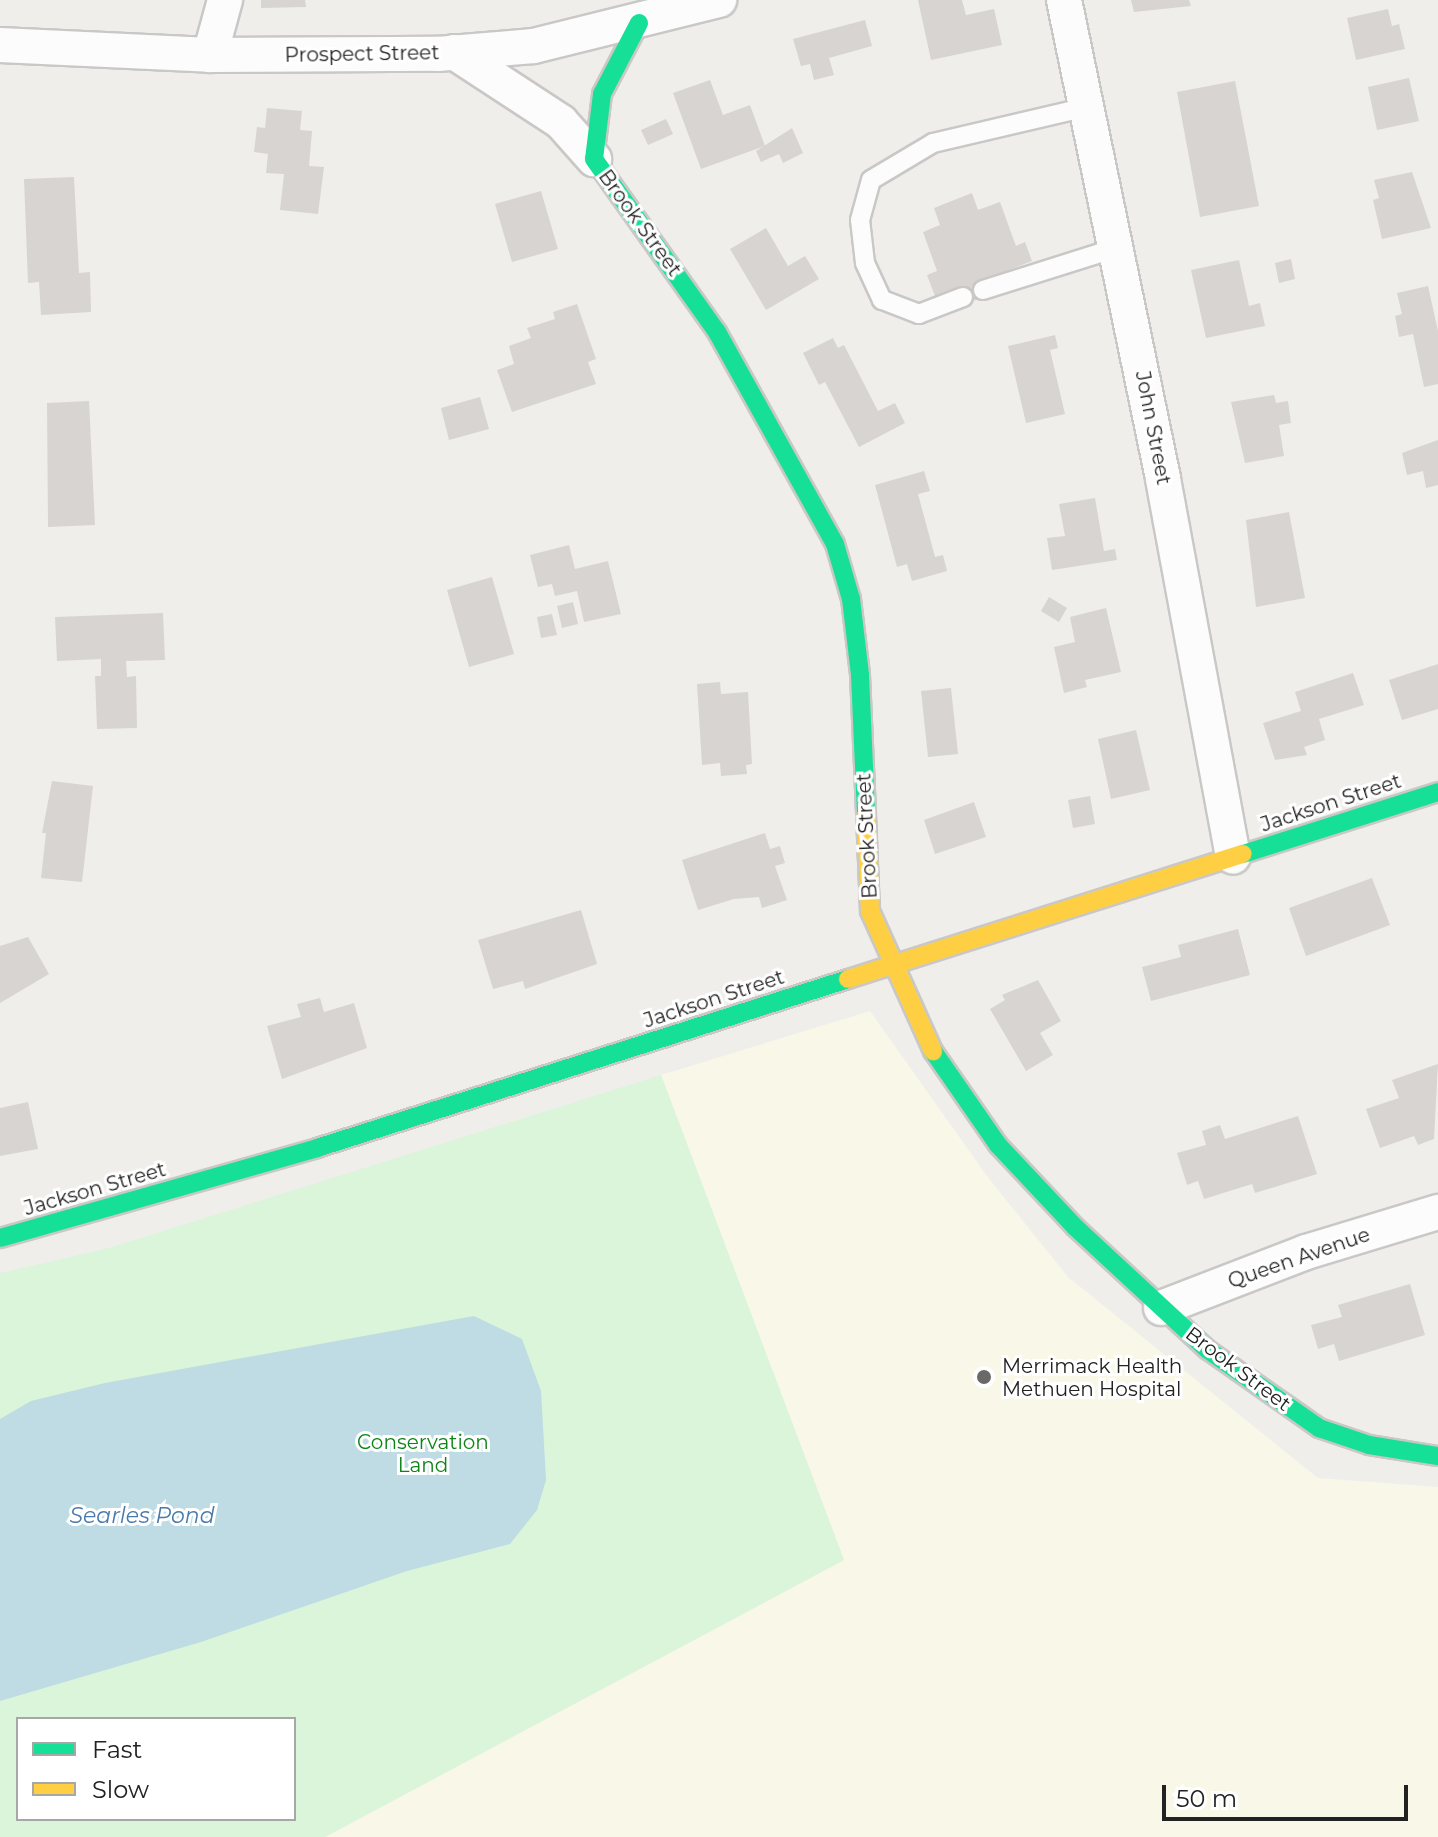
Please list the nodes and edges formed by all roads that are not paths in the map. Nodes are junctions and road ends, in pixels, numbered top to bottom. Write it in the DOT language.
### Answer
graph roads {
  1 [pos="225,0"];
  2 [pos="719,0"];
  3 [pos="1064,0"];
  4 [pos="639,23"];
  5 [pos="0,45"];
  6 [pos="454,52"];
  7 [pos="210,55"];
  8 [pos="1086,107"];
  9 [pos="594,159"];
  10 [pos="1116,248"];
  11 [pos="983,290"];
  12 [pos="963,297"];
  13 [pos="1438,792"];
  14 [pos="1233,857"];
  15 [pos="898,964"];
  16 [pos="1438,1212"];
  17 [pos="0,1238"];
  18 [pos="1161,1308"];
  19 [pos="1438,1456"];
  1 -- 7 [label="street"];
  2 -- 4 [label="street, Prospect Street"];
  3 -- 8 [label="street, John Street"];
  4 -- 6 [label="street, Prospect Street"];
  4 -- 9 [label="street, Brook Street"];
  5 -- 7 [label="street, Prospect Street"];
  6 -- 7 [label="street, Prospect Street"];
  6 -- 9 [label="street, Brook Street"];
  8 -- 10 [label="street, John Street"];
  8 -- 12 [label="lane"];
  9 -- 15 [label="street, Brook Street"];
  10 -- 11 [label="lane"];
  10 -- 14 [label="street, John Street"];
  13 -- 14 [label="street, Jackson Street"];
  14 -- 15 [label="street, Jackson Street"];
  15 -- 17 [label="street, Jackson Street"];
  15 -- 18 [label="street, Brook Street"];
  16 -- 18 [label="street, Queen Avenue"];
  18 -- 19 [label="street, Brook Street"];
}
